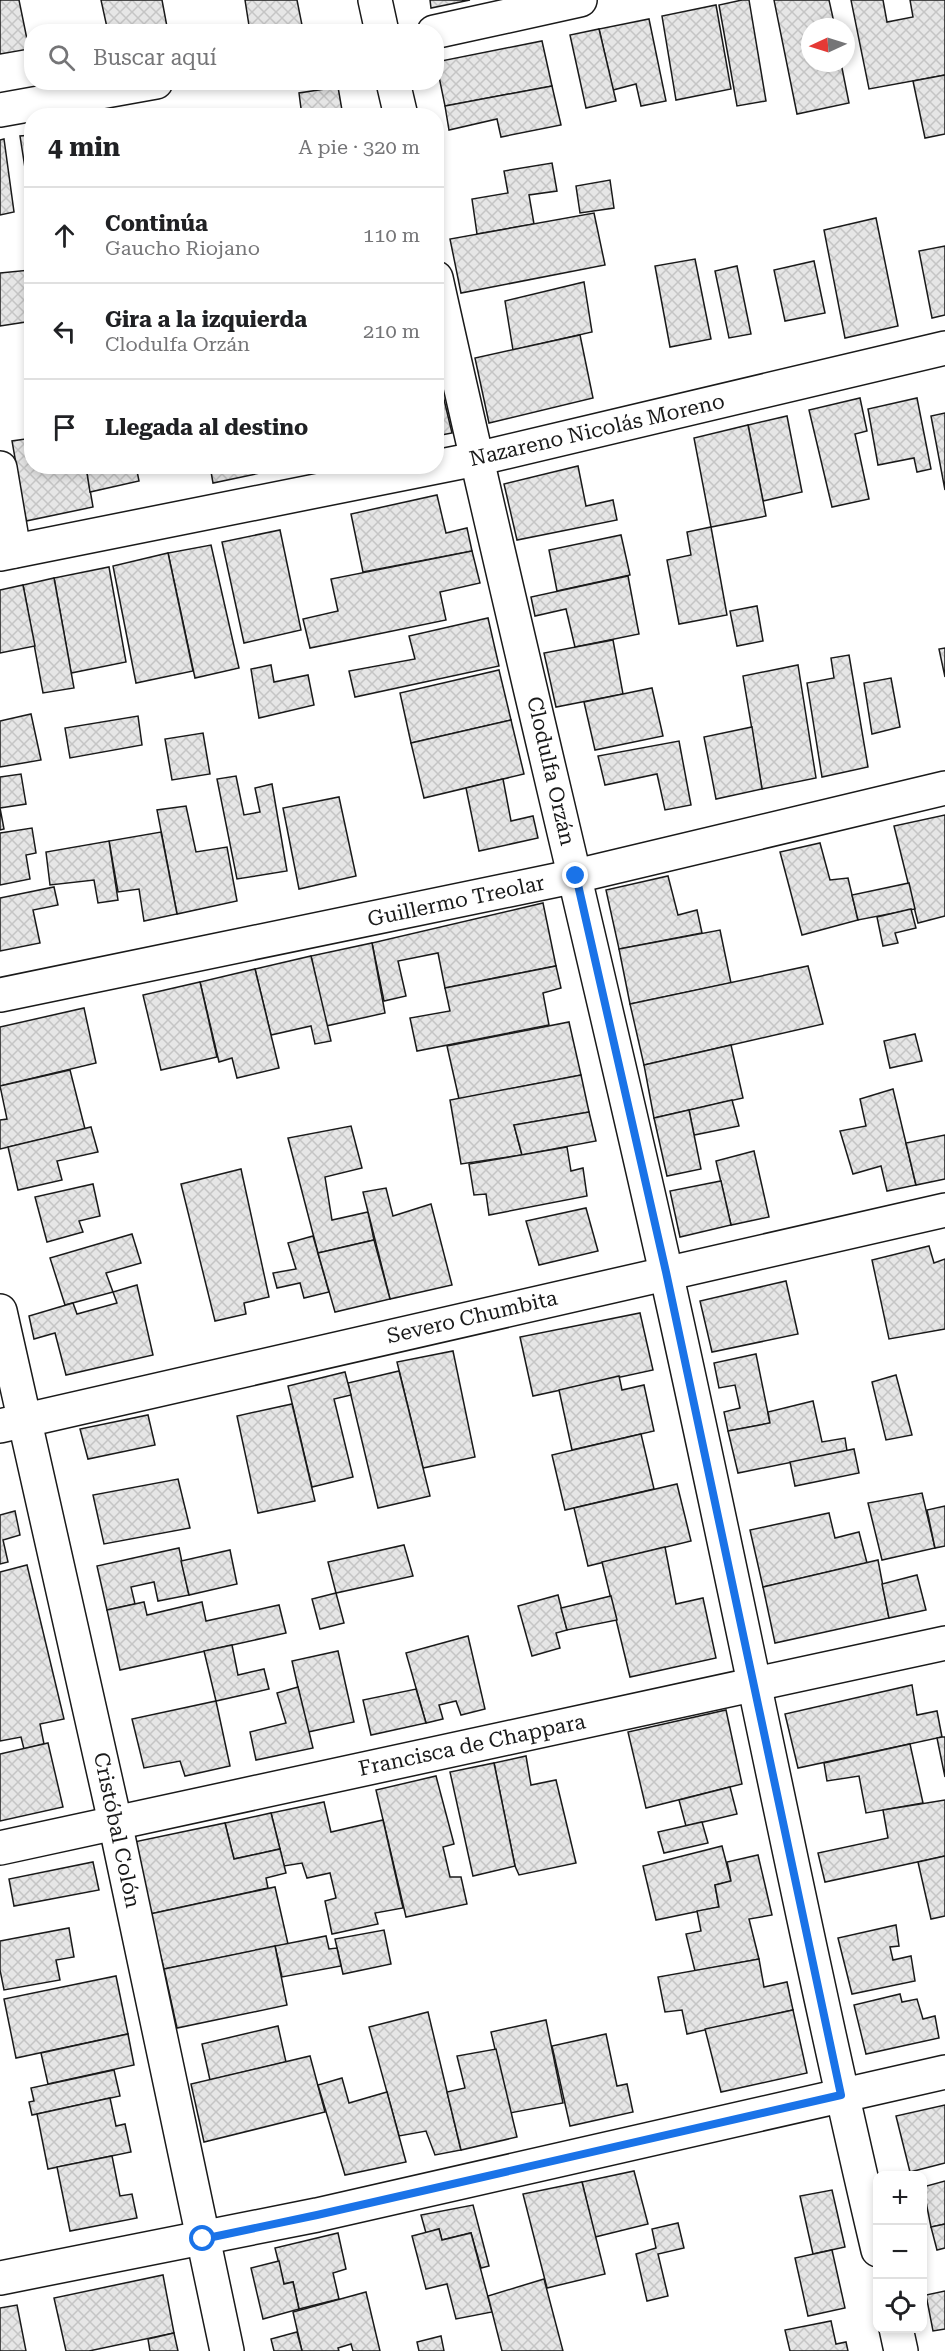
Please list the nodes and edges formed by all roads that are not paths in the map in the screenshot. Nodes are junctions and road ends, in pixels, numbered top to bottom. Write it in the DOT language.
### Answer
graph roads {
  1 [pos="375,0"];
  2 [pos="580,0"];
  3 [pos="380,24"];
  4 [pos="444,30"];
  5 [pos="111,90"];
  6 [pos="395,90"];
  7 [pos="399,108"];
  8 [pos="0,110"];
  9 [pos="444,314"];
  10 [pos="945,348"];
  11 [pos="476,459"];
  12 [pos="444,465"];
  13 [pos="0,468"];
  14 [pos="400,474"];
  15 [pos="7,552"];
  16 [pos="945,788"];
  17 [pos="576,876"];
  18 [pos="0,995"];
  19 [pos="945,1210"];
  20 [pos="666,1272"];
  21 [pos="0,1311"];
  22 [pos="13,1423"];
  23 [pos="945,1642"];
  24 [pos="755,1683"];
  25 [pos="116,1822"];
  26 [pos="0,1848"];
  27 [pos="945,2072"];
  28 [pos="841,2095"];
  29 [pos="873,2229"];
  30 [pos="203,2239"];
  31 [pos="0,2278"];
  32 [pos="897,2333"];
  33 [pos="227,2351"];
  34 [pos="901,2351"];
  1 -- 3 [label="street"];
  2 -- 4 [label="street"];
  5 -- 8 [label="street"];
  6 -- 7 [label="street"];
  9 -- 11 [label="street, Clodulfa Orzán"];
  10 -- 11 [label="street, Nazareno Nicolás Moreno"];
  11 -- 12 [label="street, Nazareno Nicolás Moreno"];
  11 -- 17 [label="street, Clodulfa Orzán"];
  13 -- 15 [label="street"];
  14 -- 15 [label="street, Nazareno Nicolás Moreno"];
  16 -- 17 [label="street, Guillermo Treolar"];
  17 -- 18 [label="street, Guillermo Treolar"];
  17 -- 20 [label="street, Clodulfa Orzán"];
  19 -- 20 [label="street, Severo Chumbita"];
  20 -- 22 [label="street, Severo Chumbita"];
  20 -- 24 [label="street, Clodulfa Orzán"];
  21 -- 22 [label="street, Cristóbal Colón"];
  22 -- 25 [label="street, Cristóbal Colón"];
  23 -- 24 [label="street, Francisca de Chappara"];
  24 -- 25 [label="street, Francisca de Chappara"];
  24 -- 28 [label="street, Clodulfa Orzán"];
  25 -- 26 [label="street, Francisca de Chappara"];
  25 -- 30 [label="street, Cristóbal Colón"];
  27 -- 28 [label="street"];
  28 -- 29 [label="street, Clodulfa Orzán"];
  28 -- 30 [label="street"];
  30 -- 31 [label="street"];
  30 -- 33 [label="street, Cristóbal Colón"];
  32 -- 34 [label="street"];
}
